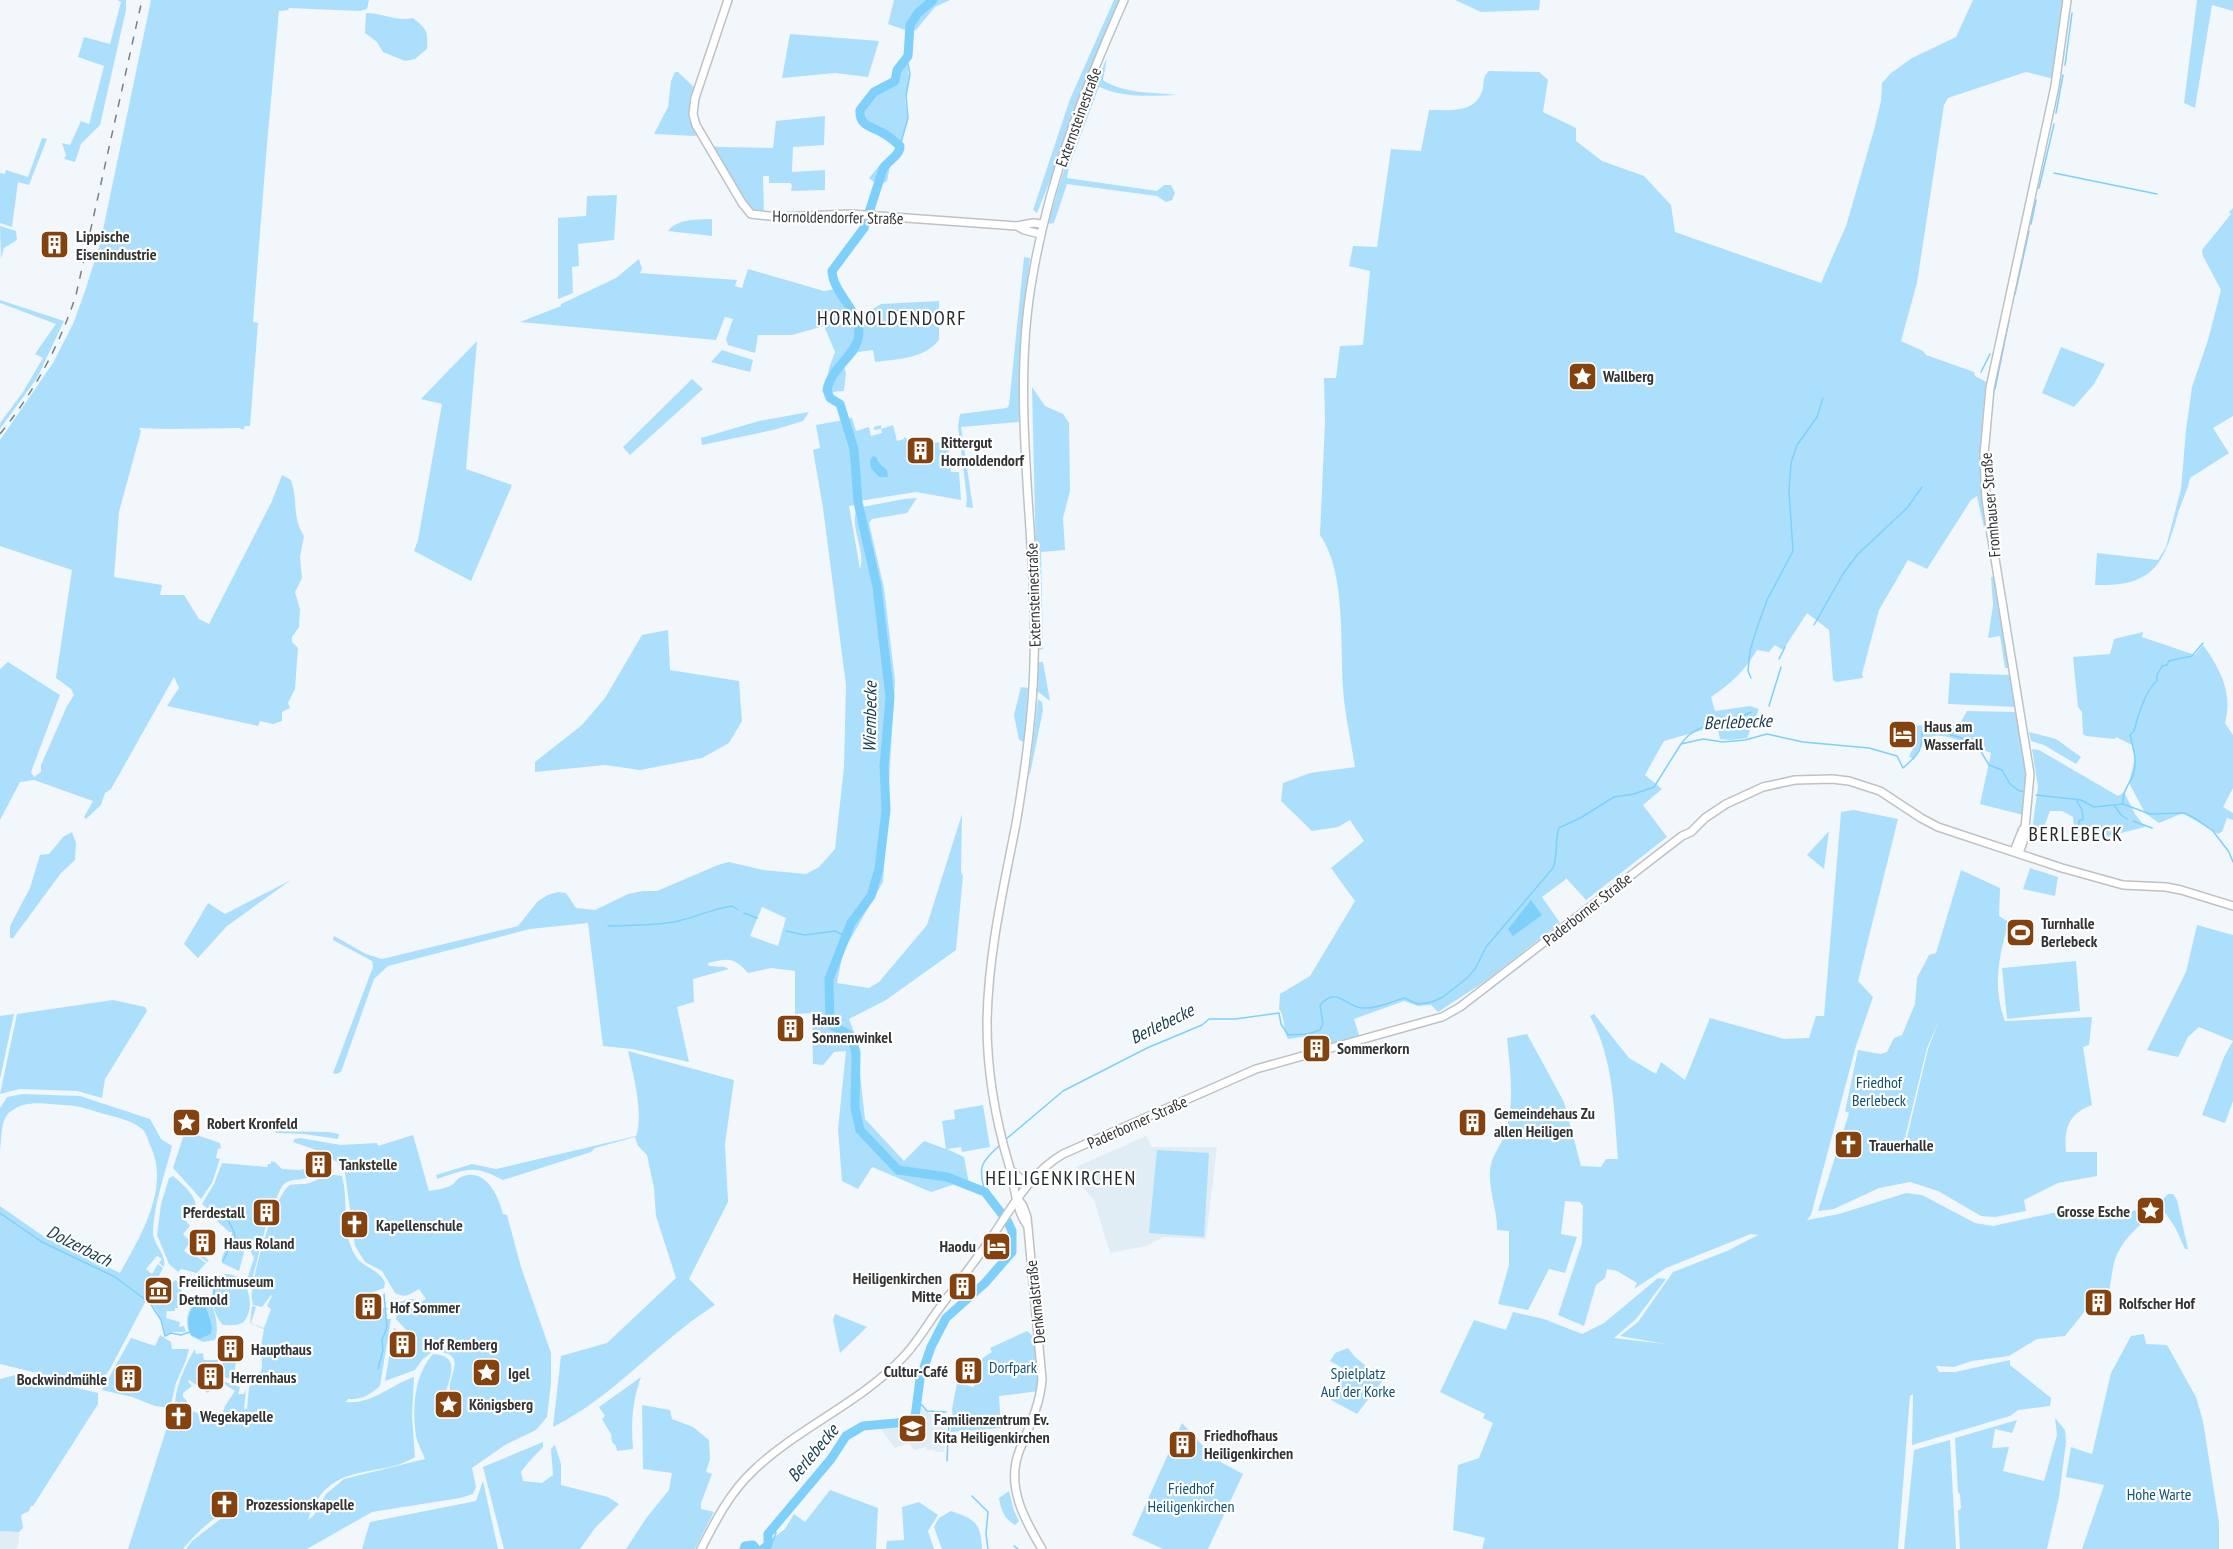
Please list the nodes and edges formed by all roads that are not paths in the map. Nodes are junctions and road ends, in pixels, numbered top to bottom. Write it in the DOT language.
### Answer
graph roads {
  1 [pos="729,0"];
  2 [pos="1124,0"];
  3 [pos="2067,0"];
  4 [pos="1042,224"];
  5 [pos="1017,226"];
  6 [pos="1040,234"];
  7 [pos="2016,852"];
  8 [pos="2233,906"];
  9 [pos="1011,1170"];
  10 [pos="1033,1179"];
  11 [pos="1018,1199"];
  12 [pos="701,1549"];
  13 [pos="1042,1549"];
  1 -- 5 [label="main road, Hornoldendorfer Straße"];
  2 -- 4 [label="main road, Externsteinestraße"];
  3 -- 7 [label="main road, Fromhauser Straße"];
  4 -- 5 [label="main road, Hornoldendorfer Straße"];
  4 -- 6 [label="main road, Externsteinestraße"];
  5 -- 6 [label="main road, Hornoldendorfer Straße"];
  6 -- 9 [label="main road, Externsteinestraße"];
  7 -- 8 [label="main road, Paderborner Straße"];
  7 -- 10 [label="main road, Paderborner Straße"];
  9 -- 10 [label="main road"];
  9 -- 11 [label="main road, Externsteinestraße"];
  10 -- 11 [label="main road, Paderborner Straße"];
  11 -- 12 [label="main road, Paderborner Straße"];
  11 -- 13 [label="main road, Denkmalstraße"];
}
